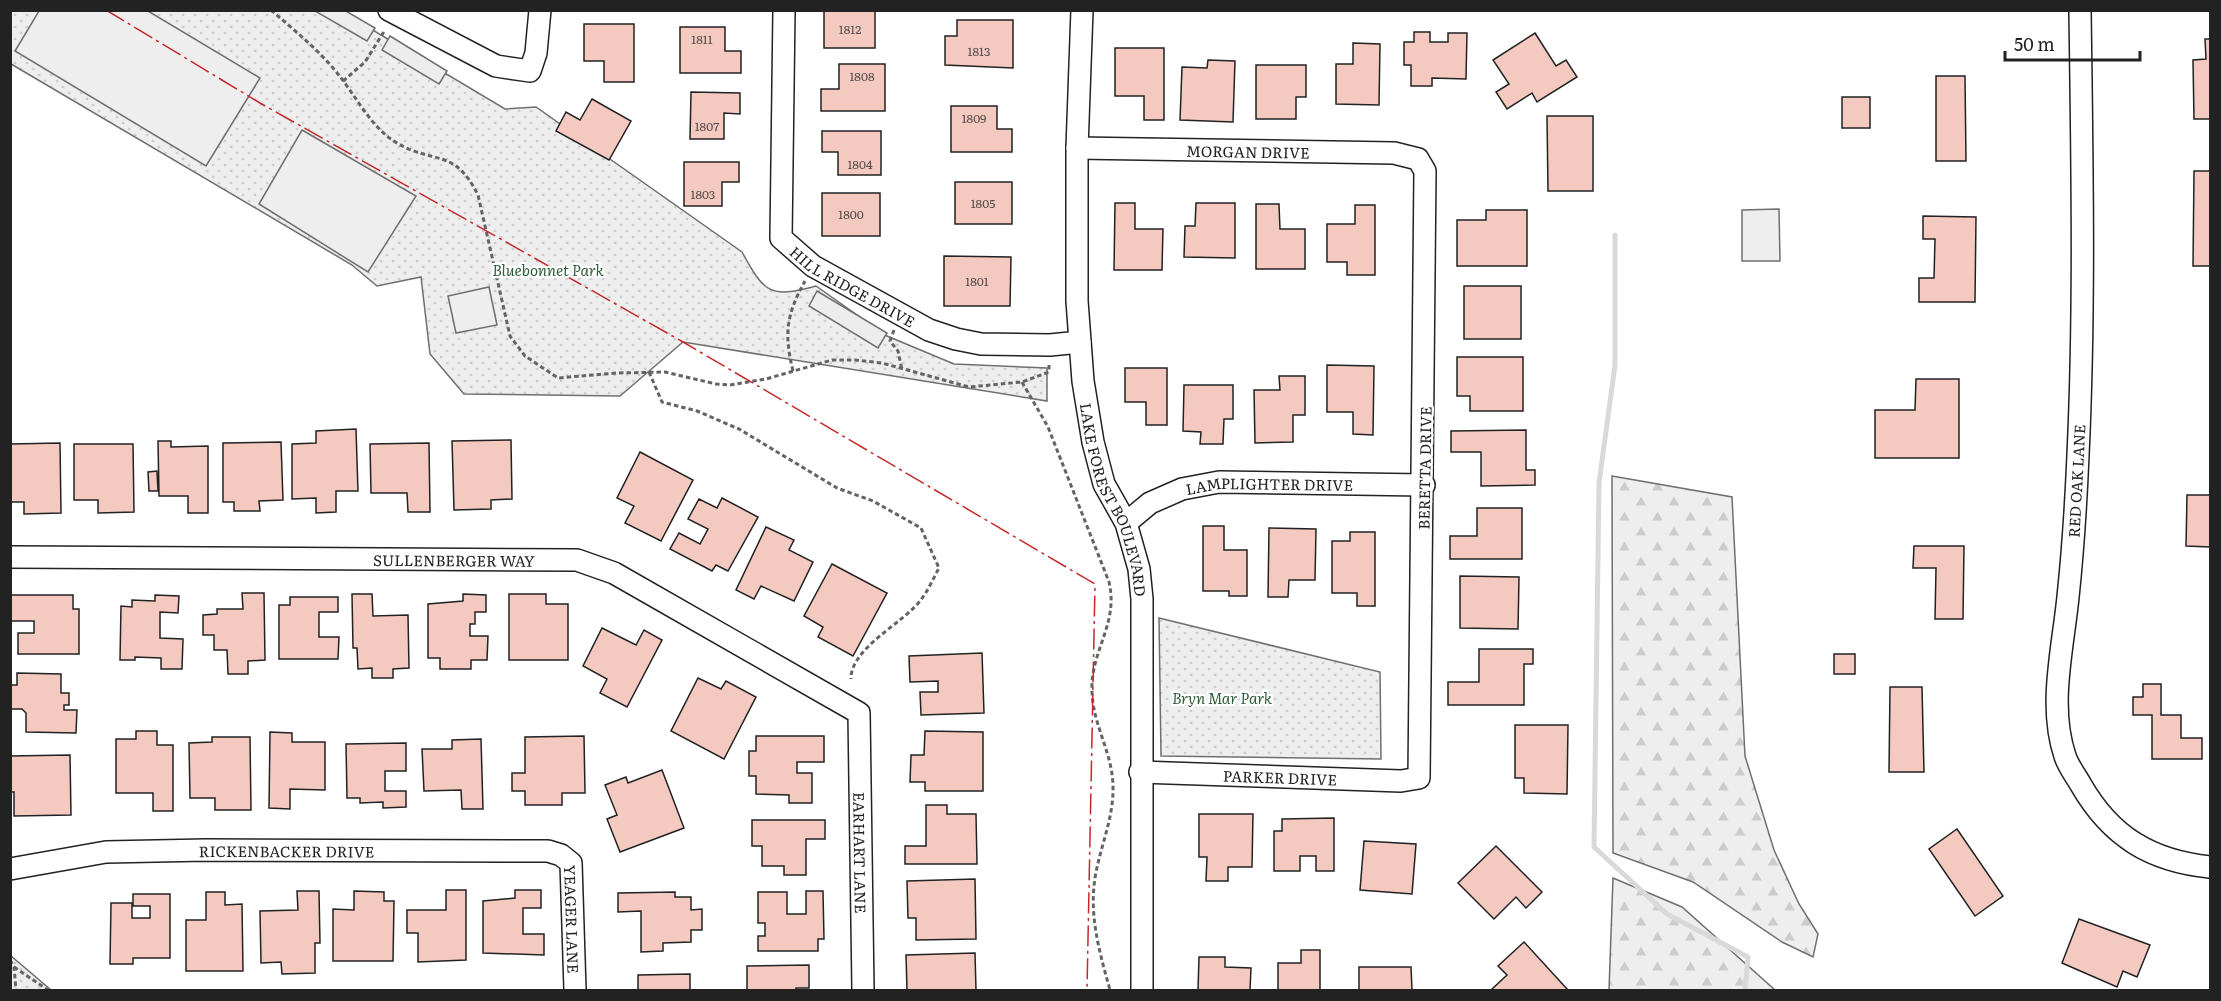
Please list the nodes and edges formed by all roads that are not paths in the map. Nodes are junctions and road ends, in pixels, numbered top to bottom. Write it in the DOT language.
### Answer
graph roads {
  1 [pos="540,10"];
  2 [pos="784,10"];
  3 [pos="1082,10"];
  4 [pos="2080,10"];
  5 [pos="391,11"];
  6 [pos="1077,148"];
  7 [pos="1418,159"];
  8 [pos="1080,342"];
  9 [pos="1424,485"];
  10 [pos="1126,523"];
  11 [pos="10,557"];
  12 [pos="859,713"];
  13 [pos="1140,772"];
  14 [pos="1419,778"];
  15 [pos="561,855"];
  16 [pos="2211,867"];
  17 [pos="10,869"];
  18 [pos="575,990"];
  19 [pos="863,990"];
  20 [pos="1142,990"];
  1 -- 5 [label="street"];
  2 -- 8 [label="street, HILL RIDGE DRIVE"];
  3 -- 6 [label="street, LAKE FOREST BOULEVARD"];
  4 -- 16 [label="street, RED OAK LANE"];
  6 -- 7 [label="street, MORGAN DRIVE"];
  6 -- 8 [label="street, LAKE FOREST BOULEVARD"];
  7 -- 9 [label="street, BERETTA DRIVE"];
  8 -- 10 [label="street, LAKE FOREST BOULEVARD"];
  9 -- 10 [label="street, LAMPLIGHTER DRIVE"];
  9 -- 14 [label="street, BERETTA DRIVE"];
  10 -- 13 [label="street, LAKE FOREST BOULEVARD"];
  11 -- 12 [label="street, SULLENBERGER WAY"];
  12 -- 19 [label="street, EARHART LANE"];
  13 -- 14 [label="street, PARKER DRIVE"];
  13 -- 20 [label="street, LAKE FOREST BOULEVARD"];
  15 -- 17 [label="street, RICKENBACKER DRIVE"];
  15 -- 18 [label="street, YEAGER LANE"];
}
